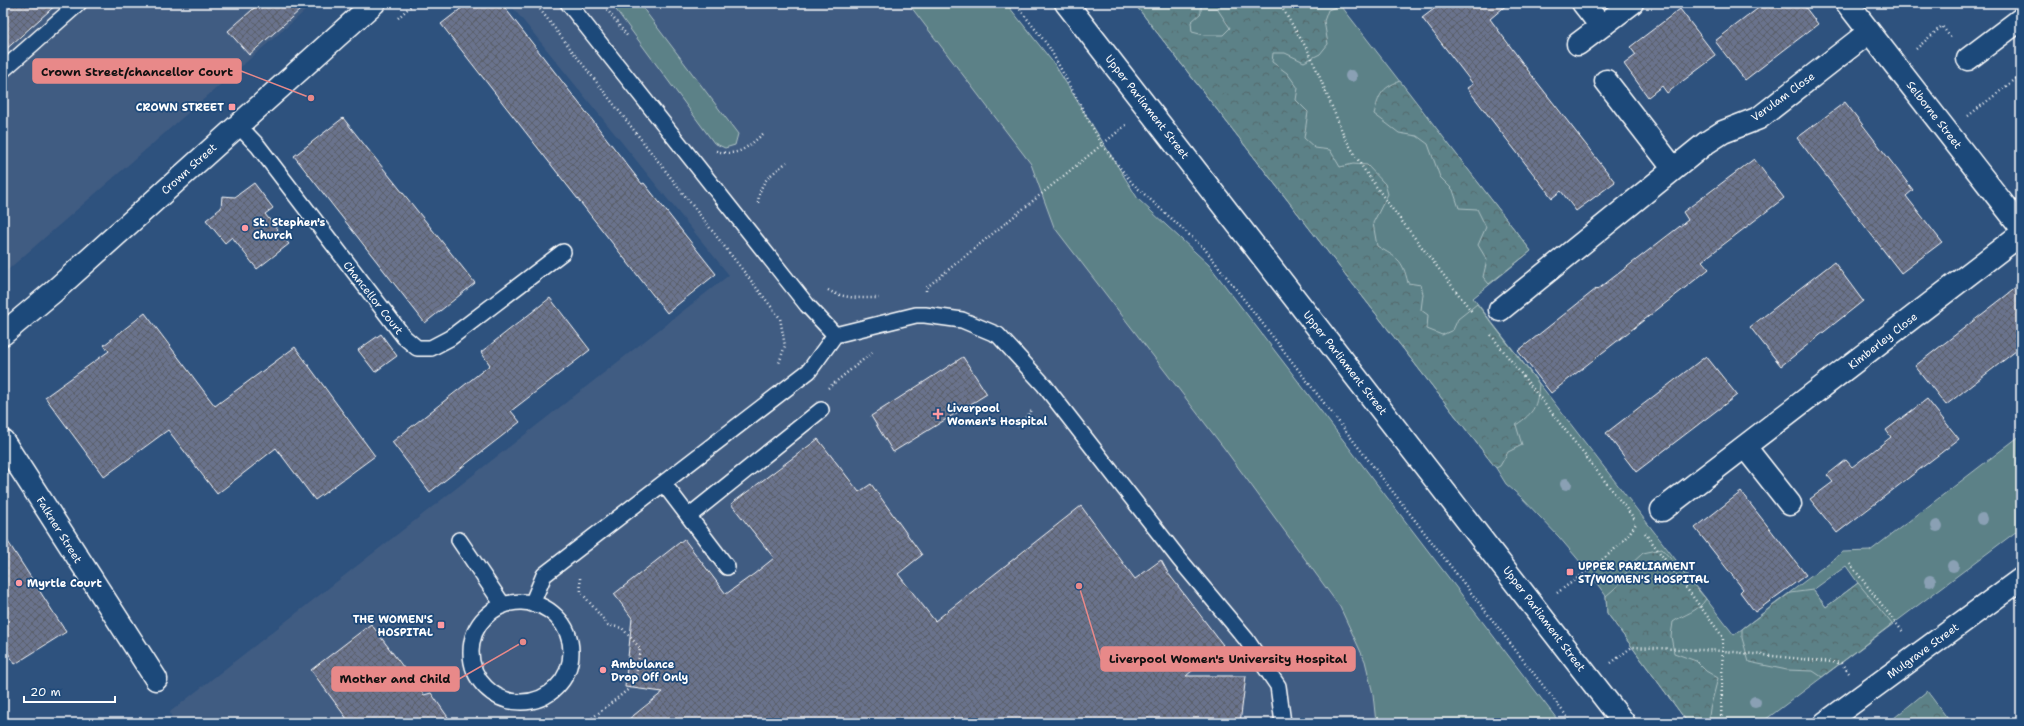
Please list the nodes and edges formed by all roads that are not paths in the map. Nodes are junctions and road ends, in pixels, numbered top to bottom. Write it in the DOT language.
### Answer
graph roads {
  1 [pos="79,3"];
  2 [pos="374,3"];
  3 [pos="568,3"];
  4 [pos="1066,3"];
  5 [pos="1584,3"];
  6 [pos="1632,3"];
  7 [pos="1847,3"];
  8 [pos="2021,19"];
  9 [pos="1601,26"];
  10 [pos="1869,32"];
  11 [pos="1578,44"];
  12 [pos="1968,59"];
  13 [pos="3,70"];
  14 [pos="1606,81"];
  15 [pos="237,124"];
  16 [pos="1673,168"];
  17 [pos="2021,227"];
  18 [pos="2021,234"];
  19 [pos="563,252"];
  20 [pos="1500,310"];
  21 [pos="3,334"];
  22 [pos="835,335"];
  23 [pos="822,410"];
  24 [pos="3,441"];
  25 [pos="1745,447"];
  26 [pos="664,484"];
  27 [pos="1790,504"];
  28 [pos="1662,510"];
  29 [pos="689,516"];
  30 [pos="459,540"];
  31 [pos="727,567"];
  32 [pos="2021,579"];
  33 [pos="532,604"];
  34 [pos="503,605"];
  35 [pos="156,679"];
  36 [pos="1283,723"];
  37 [pos="1624,723"];
  38 [pos="1825,723"];
  1 -- 13 [label="lane"];
  2 -- 15 [label="main road, Crown Street"];
  3 -- 22 [label="lane"];
  4 -- 37 [label="main road, Upper Parliament Street"];
  5 -- 9 [label="main road"];
  6 -- 9 [label="main road"];
  7 -- 10 [label="main road, Selborne Street"];
  8 -- 12 [label="main road"];
  9 -- 11 [label="main road"];
  10 -- 16 [label="main road, Verulam Close"];
  10 -- 17 [label="main road, Selborne Street"];
  14 -- 16 [label="main road"];
  15 -- 19 [label="lane, Chancellor Court"];
  15 -- 21 [label="main road, Crown Street"];
  16 -- 20 [label="main road, Verulam Close"];
  18 -- 25 [label="main road, Kimberley Close"];
  22 -- 26 [label="lane"];
  22 -- 36 [label="lane"];
  23 -- 29 [label="lane"];
  24 -- 35 [label="main road, Falkner Street"];
  25 -- 27 [label="main road"];
  25 -- 28 [label="main road, Kimberley Close"];
  26 -- 29 [label="lane"];
  26 -- 33 [label="lane"];
  29 -- 31 [label="lane"];
  30 -- 34 [label="lane"];
  32 -- 38 [label="main road, Mulgrave Street"];
  33 -- 34 [label="lane"];
  33 -- 34 [label="lane"];
}
